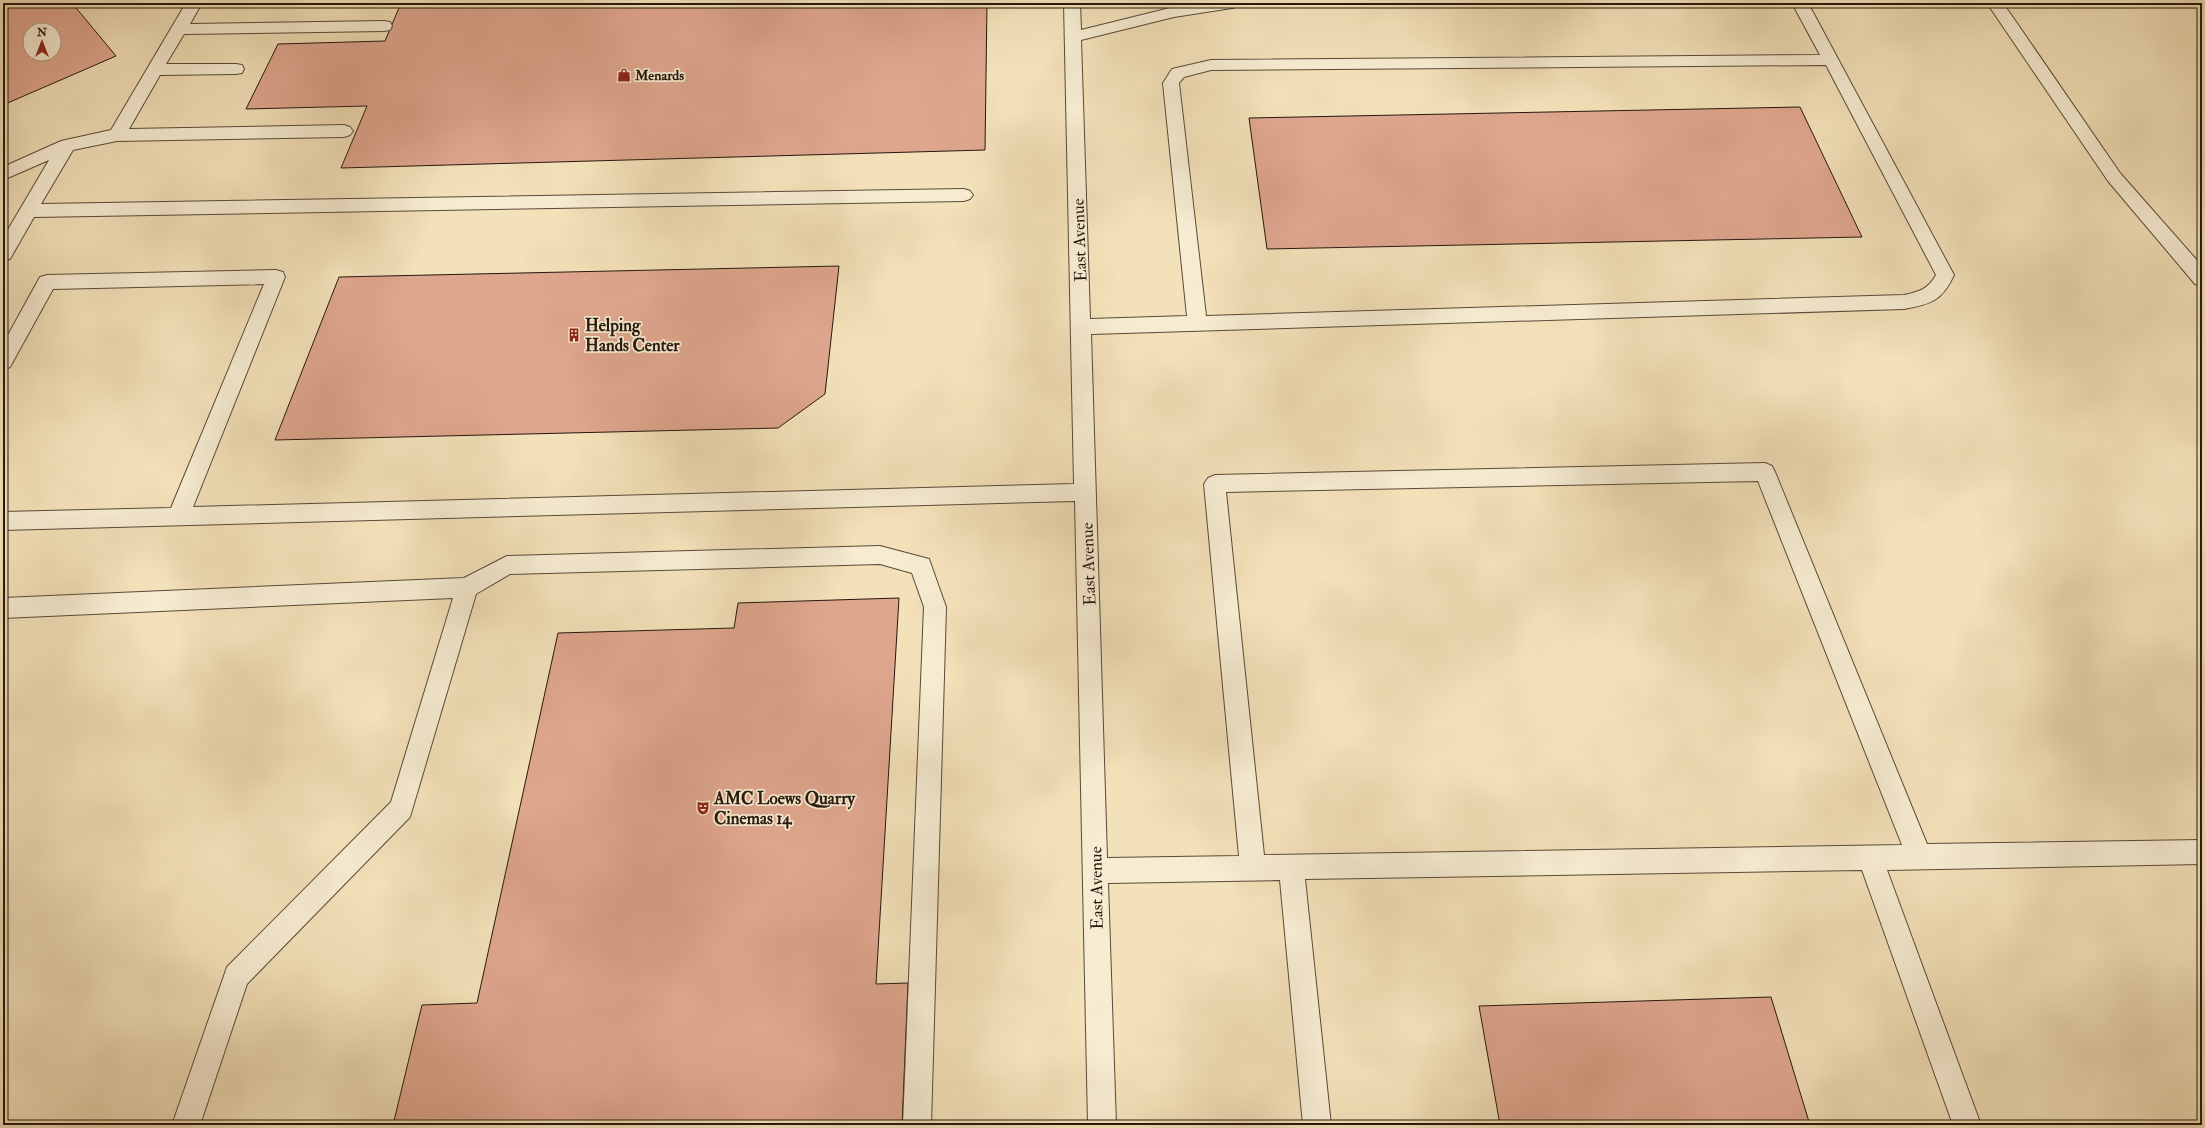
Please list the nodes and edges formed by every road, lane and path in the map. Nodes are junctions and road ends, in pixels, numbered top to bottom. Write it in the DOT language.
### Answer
graph roads {
  1 [pos="194,3"];
  2 [pos="1072,3"];
  3 [pos="1232,3"];
  4 [pos="1800,3"];
  5 [pos="1995,3"];
  6 [pos="384,26"];
  7 [pos="178,29"];
  8 [pos="1073,37"];
  9 [pos="1831,60"];
  10 [pos="236,69"];
  11 [pos="155,70"];
  12 [pos="344,131"];
  13 [pos="117,135"];
  14 [pos="67,145"];
  15 [pos="3,174"];
  16 [pos="964,195"];
  17 [pos="28,211"];
  18 [pos="3,254"];
  19 [pos="2202,278"];
  20 [pos="1197,324"];
  21 [pos="1082,327"];
  22 [pos="3,362"];
  23 [pos="1086,492"];
  24 [pos="178,517"];
  25 [pos="3,521"];
  26 [pos="467,588"];
  27 [pos="3,608"];
  28 [pos="2202,852"];
  29 [pos="1920,857"];
  30 [pos="1870,858"];
  31 [pos="1291,867"];
  32 [pos="1253,868"];
  33 [pos="1096,871"];
  34 [pos="186,1125"];
  35 [pos="917,1125"];
  36 [pos="1102,1125"];
  37 [pos="1317,1125"];
  38 [pos="1967,1125"];
  1 -- 7 [label="street"];
  2 -- 8 [label="street, East Avenue"];
  3 -- 8 [label="street"];
  4 -- 9 [label="street"];
  5 -- 19 [label="street"];
  6 -- 7 [label="street"];
  7 -- 11 [label="street"];
  8 -- 21 [label="street, East Avenue"];
  9 -- 20 [label="street"];
  9 -- 20 [label="street"];
  10 -- 11 [label="street"];
  11 -- 13 [label="street"];
  12 -- 13 [label="street"];
  13 -- 14 [label="street"];
  14 -- 15 [label="street"];
  14 -- 17 [label="street"];
  16 -- 17 [label="street"];
  17 -- 18 [label="street"];
  20 -- 21 [label="street"];
  21 -- 23 [label="street, East Avenue"];
  22 -- 24 [label="street"];
  23 -- 24 [label="street"];
  23 -- 33 [label="street, East Avenue"];
  24 -- 25 [label="street"];
  26 -- 27 [label="street"];
  26 -- 34 [label="street"];
  26 -- 35 [label="street"];
  28 -- 29 [label="street"];
  29 -- 30 [label="street"];
  29 -- 32 [label="street"];
  30 -- 31 [label="street"];
  30 -- 38 [label="street"];
  31 -- 32 [label="street"];
  31 -- 37 [label="street"];
  32 -- 33 [label="street"];
  33 -- 36 [label="street, East Avenue"];
}
